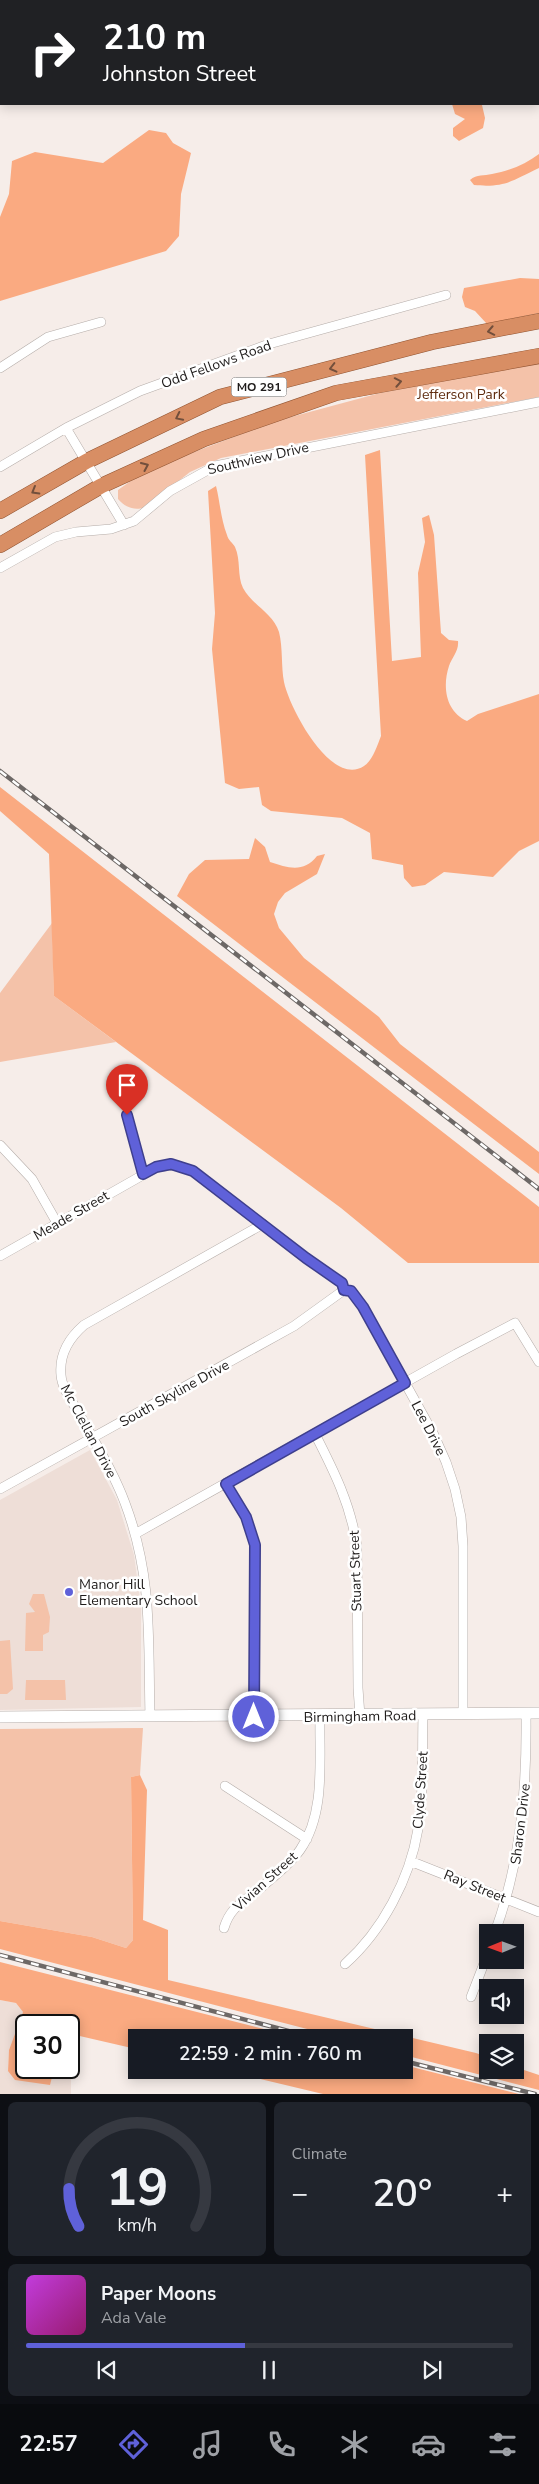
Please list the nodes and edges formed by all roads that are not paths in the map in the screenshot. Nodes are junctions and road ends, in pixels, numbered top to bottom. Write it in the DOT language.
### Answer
graph roads {
  1 [pos="446,295"];
  2 [pos="539,321"];
  3 [pos="101,322"];
  4 [pos="539,356"];
  5 [pos="0,368"];
  6 [pos="539,402"];
  7 [pos="66,428"];
  8 [pos="87,461"];
  9 [pos="0,467"];
  10 [pos="101,486"];
  11 [pos="0,512"];
  12 [pos="124,525"];
  13 [pos="0,545"];
  14 [pos="0,568"];
  15 [pos="127,1115"];
  16 [pos="0,1145"];
  17 [pos="143,1174"];
  18 [pos="57,1223"];
  19 [pos="263,1224"];
  20 [pos="0,1256"];
  21 [pos="344,1290"];
  22 [pos="539,1362"];
  23 [pos="405,1383"];
  24 [pos="315,1434"];
  25 [pos="93,1438"];
  26 [pos="226,1484"];
  27 [pos="0,1489"];
  28 [pos="135,1534"];
  29 [pos="463,1713"];
  30 [pos="526,1713"];
  31 [pos="539,1713"];
  32 [pos="423,1715"];
  33 [pos="150,1716"];
  34 [pos="320,1716"];
  35 [pos="360,1716"];
  36 [pos="0,1717"];
  37 [pos="254,1717"];
  38 [pos="225,1786"];
  39 [pos="307,1839"];
  40 [pos="410,1861"];
  41 [pos="507,1899"];
  42 [pos="539,1912"];
  43 [pos="498,1924"];
  44 [pos="224,1928"];
  45 [pos="345,1964"];
  46 [pos="482,1969"];
  47 [pos="471,1997"];
  1 -- 7 [label="street, Odd Fellows Road"];
  2 -- 8 [label="highway, MO 291, one-way"];
  3 -- 5 [label="street"];
  10 -- 4 [label="highway, MO 291, one-way"];
  6 -- 12 [label="street, Southview Drive"];
  7 -- 8 [label="street"];
  7 -- 9 [label="street, Odd Fellows Road"];
  8 -- 10 [label="street"];
  8 -- 11 [label="highway, MO 291, one-way"];
  10 -- 12 [label="street"];
  10 -- 13 [label="highway, MO 291"];
  12 -- 14 [label="street, Southview Drive"];
  15 -- 17 [label="street"];
  16 -- 18 [label="street"];
  17 -- 18 [label="street, Meade Street"];
  17 -- 19 [label="street, Lee Drive"];
  18 -- 20 [label="street, Meade Street"];
  19 -- 21 [label="street, Lee Drive"];
  19 -- 25 [label="street, Mc Clellan Drive"];
  21 -- 23 [label="street, Lee Drive"];
  21 -- 25 [label="street, South Skyline Drive"];
  22 -- 23 [label="street"];
  23 -- 24 [label="street"];
  23 -- 29 [label="street, Lee Drive"];
  24 -- 26 [label="street"];
  24 -- 35 [label="street, Stuart Street"];
  25 -- 27 [label="street, South Skyline Drive"];
  25 -- 28 [label="street, Mc Clellan Drive"];
  26 -- 28 [label="street"];
  26 -- 37 [label="street"];
  28 -- 33 [label="street, Mc Clellan Drive"];
  29 -- 30 [label="street, Birmingham Road"];
  29 -- 32 [label="street, Birmingham Road"];
  30 -- 31 [label="street, Birmingham Road"];
  30 -- 41 [label="street, Sharon Drive"];
  32 -- 35 [label="street, Birmingham Road"];
  32 -- 40 [label="street, Clyde Street"];
  33 -- 36 [label="street, Birmingham Road"];
  33 -- 37 [label="street, Birmingham Road"];
  34 -- 35 [label="street, Birmingham Road"];
  34 -- 37 [label="street, Birmingham Road"];
  34 -- 39 [label="street, Vivian Street"];
  38 -- 39 [label="street"];
  39 -- 44 [label="street, Vivian Street"];
  40 -- 41 [label="street, Ray Street"];
  40 -- 45 [label="street, Clyde Street"];
  41 -- 42 [label="street, Ray Street"];
  41 -- 43 [label="street, Sharon Drive"];
  46 -- 47 [label="street"];
}
